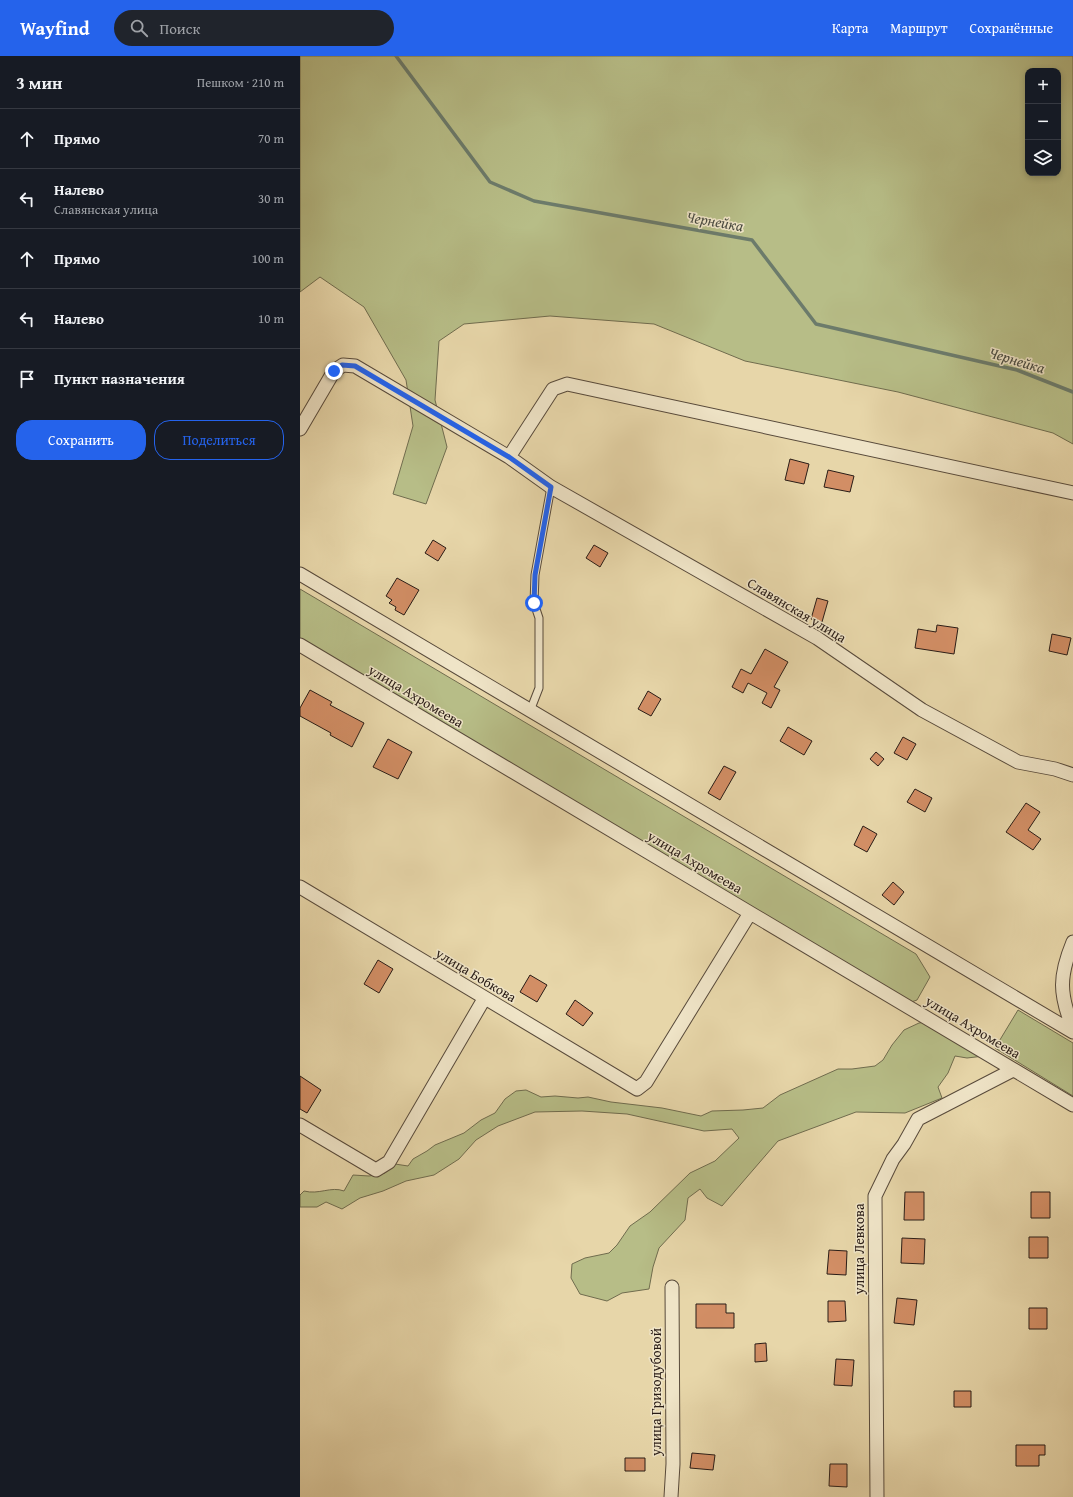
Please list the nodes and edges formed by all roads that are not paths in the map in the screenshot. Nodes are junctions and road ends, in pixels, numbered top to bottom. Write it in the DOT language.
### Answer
graph roads {
  1 [pos="300,429"];
  2 [pos="509,457"];
  3 [pos="551,487"];
  4 [pos="1073,493"];
  5 [pos="300,574"];
  6 [pos="300,645"];
  7 [pos="530,711"];
  8 [pos="1073,775"];
  9 [pos="300,887"];
  10 [pos="750,913"];
  11 [pos="1073,942"];
  12 [pos="484,998"];
  13 [pos="1073,1028"];
  14 [pos="1073,1032"];
  15 [pos="1013,1070"];
  16 [pos="1073,1105"];
  17 [pos="300,1125"];
  18 [pos="672,1287"];
  19 [pos="671,1497"];
  20 [pos="877,1497"];
  1 -- 2 [label="street, Славянская улица"];
  2 -- 3 [label="street, Славянская улица"];
  2 -- 4 [label="street"];
  3 -- 7 [label="lane"];
  3 -- 8 [label="street, Славянская улица"];
  5 -- 7 [label="street"];
  6 -- 10 [label="street, улица Ахромеева"];
  7 -- 14 [label="street"];
  9 -- 12 [label="street, улица Бобкова"];
  10 -- 12 [label="street, улица Бобкова"];
  10 -- 15 [label="street, улица Ахромеева"];
  11 -- 13 [label="street"];
  12 -- 17 [label="street"];
  15 -- 16 [label="street, улица Ахромеева"];
  15 -- 20 [label="street, улица Левкова"];
  18 -- 19 [label="street, улица Гризодубовой"];
}
